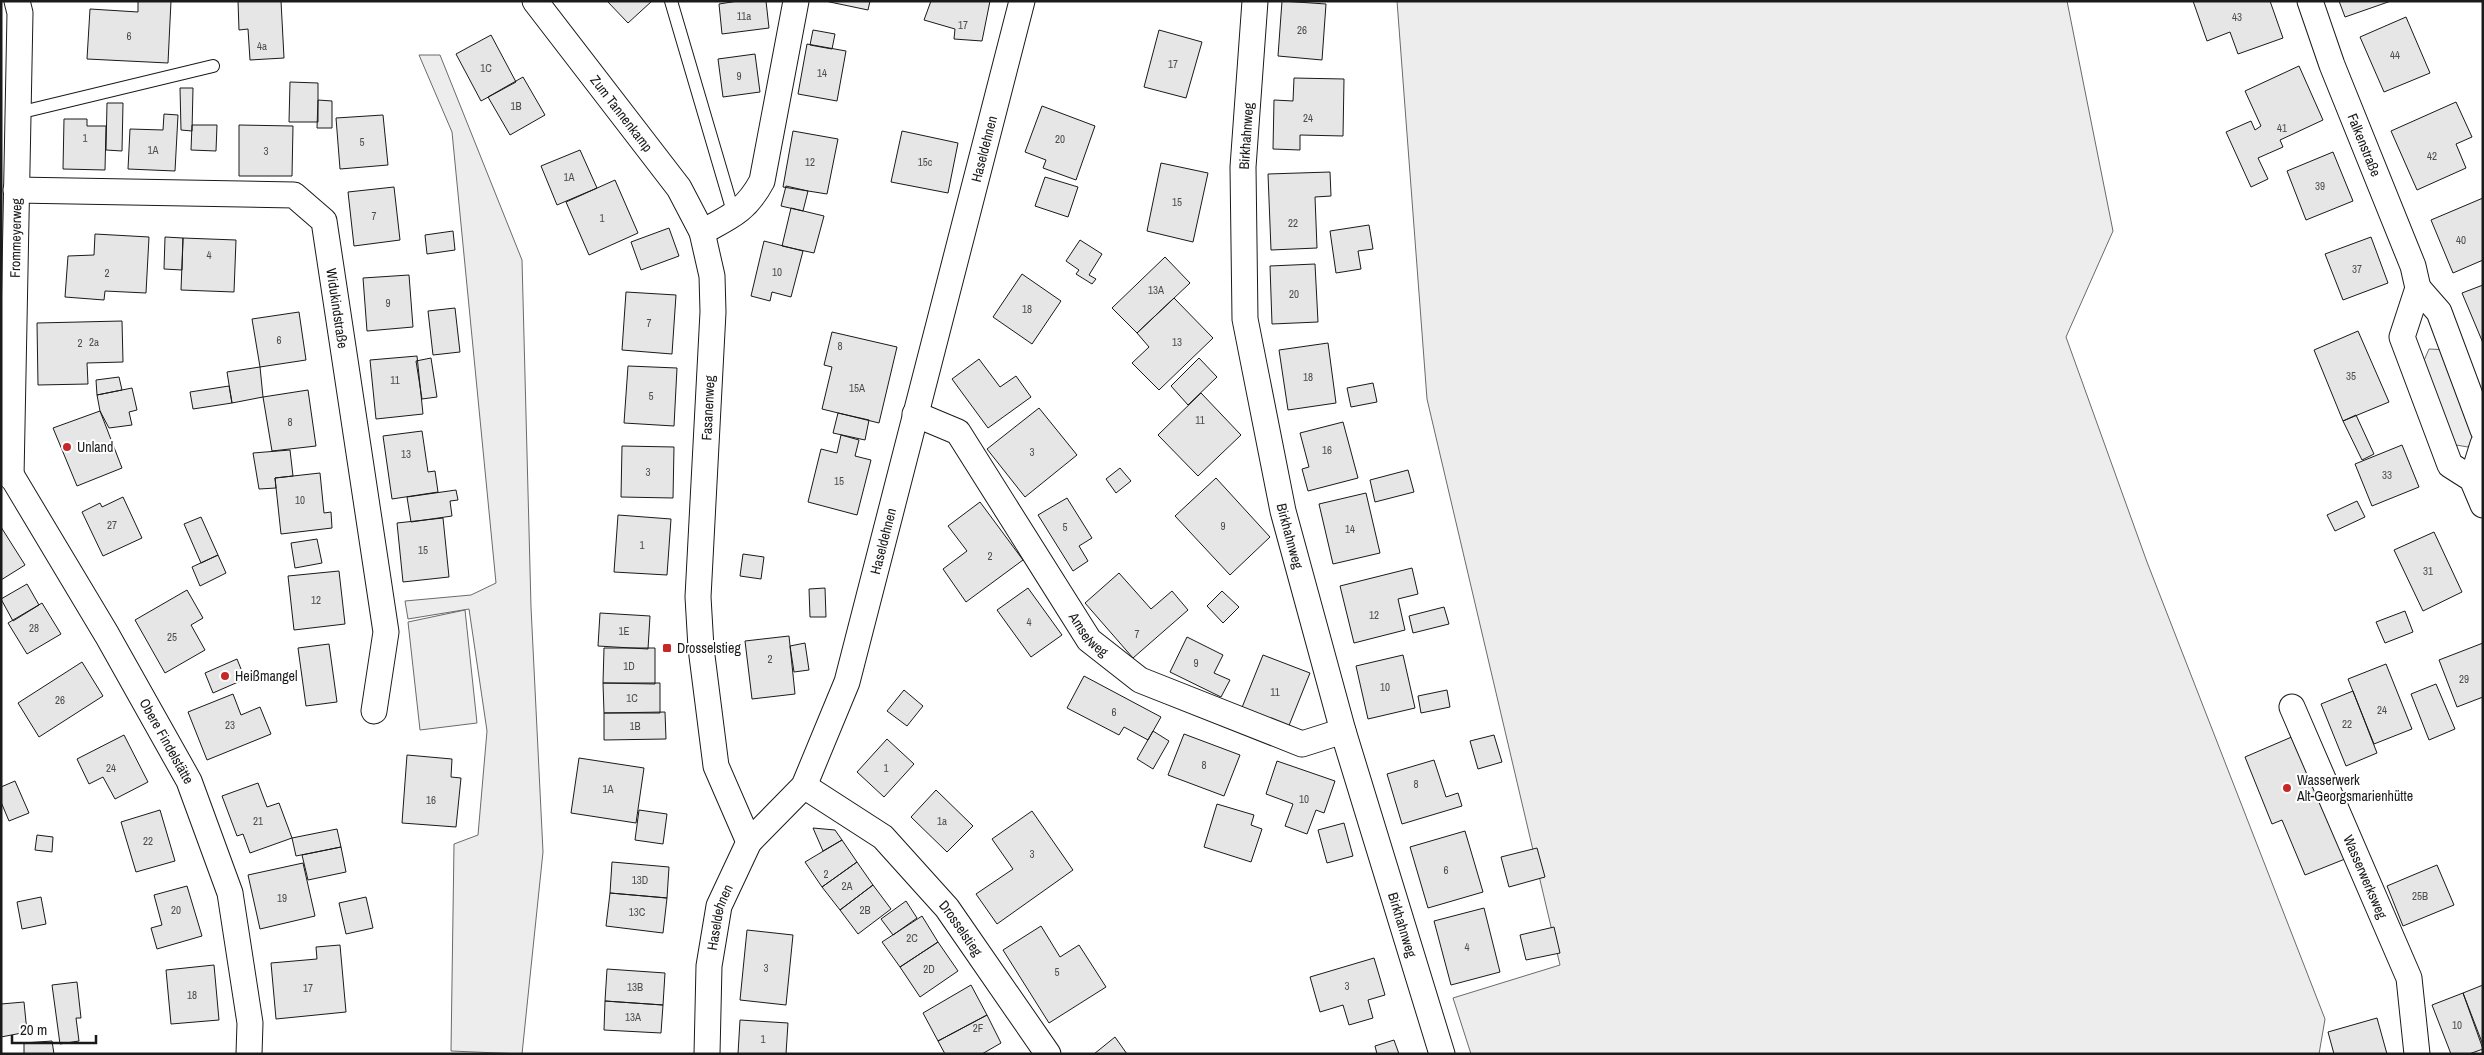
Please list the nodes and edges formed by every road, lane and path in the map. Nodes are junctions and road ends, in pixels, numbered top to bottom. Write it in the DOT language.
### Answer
graph roads {
  1 [pos="17,1"];
  2 [pos="535,1"];
  3 [pos="670,1"];
  4 [pos="796,1"];
  5 [pos="1022,1"];
  6 [pos="1255,1"];
  7 [pos="2310,1"];
  8 [pos="213,66"];
  9 [pos="18,113"];
  10 [pos="16,190"];
  11 [pos="734,215"];
  12 [pos="702,232"];
  13 [pos="2418,288"];
  14 [pos="915,414"];
  15 [pos="2483,430"];
  16 [pos="2483,444"];
  17 [pos="5,472"];
  18 [pos="2472,479"];
  19 [pos="2483,504"];
  20 [pos="2292,707"];
  21 [pos="374,710"];
  22 [pos="1343,731"];
  23 [pos="804,786"];
  24 [pos="749,842"];
  25 [pos="249,1054"];
  26 [pos="707,1054"];
  27 [pos="1048,1054"];
  28 [pos="1442,1054"];
  29 [pos="2417,1054"];
  1 -- 9 [label="street, Frommeyerweg"];
  2 -- 12 [label="street, Zum Tannenkamp"];
  3 -- 11 [label="lane"];
  4 -- 11 [label="street"];
  5 -- 14 [label="street, Haseldehnen"];
  6 -- 22 [label="street, Birkhahnweg"];
  7 -- 13 [label="street, Falkenstraße"];
  8 -- 9 [label="lane"];
  9 -- 10 [label="street, Frommeyerweg"];
  10 -- 17 [label="street, Frommeyerweg"];
  10 -- 21 [label="street, Widukindstraße"];
  11 -- 12 [label="street"];
  12 -- 24 [label="street, Fasanenweg"];
  13 -- 15 [label="street, Falkenstraße"];
  13 -- 18 [label="street"];
  14 -- 22 [label="street, Amselweg"];
  14 -- 23 [label="street, Haseldehnen"];
  16 -- 18 [label="street"];
  17 -- 25 [label="street, Obere Findelstätte"];
  18 -- 19 [label="street"];
  20 -- 29 [label="street, Wasserwerksweg"];
  22 -- 28 [label="street, Birkhahnweg"];
  23 -- 24 [label="street, Haseldehnen"];
  23 -- 27 [label="street, Drosselstieg"];
  24 -- 26 [label="street, Haseldehnen"];
}
